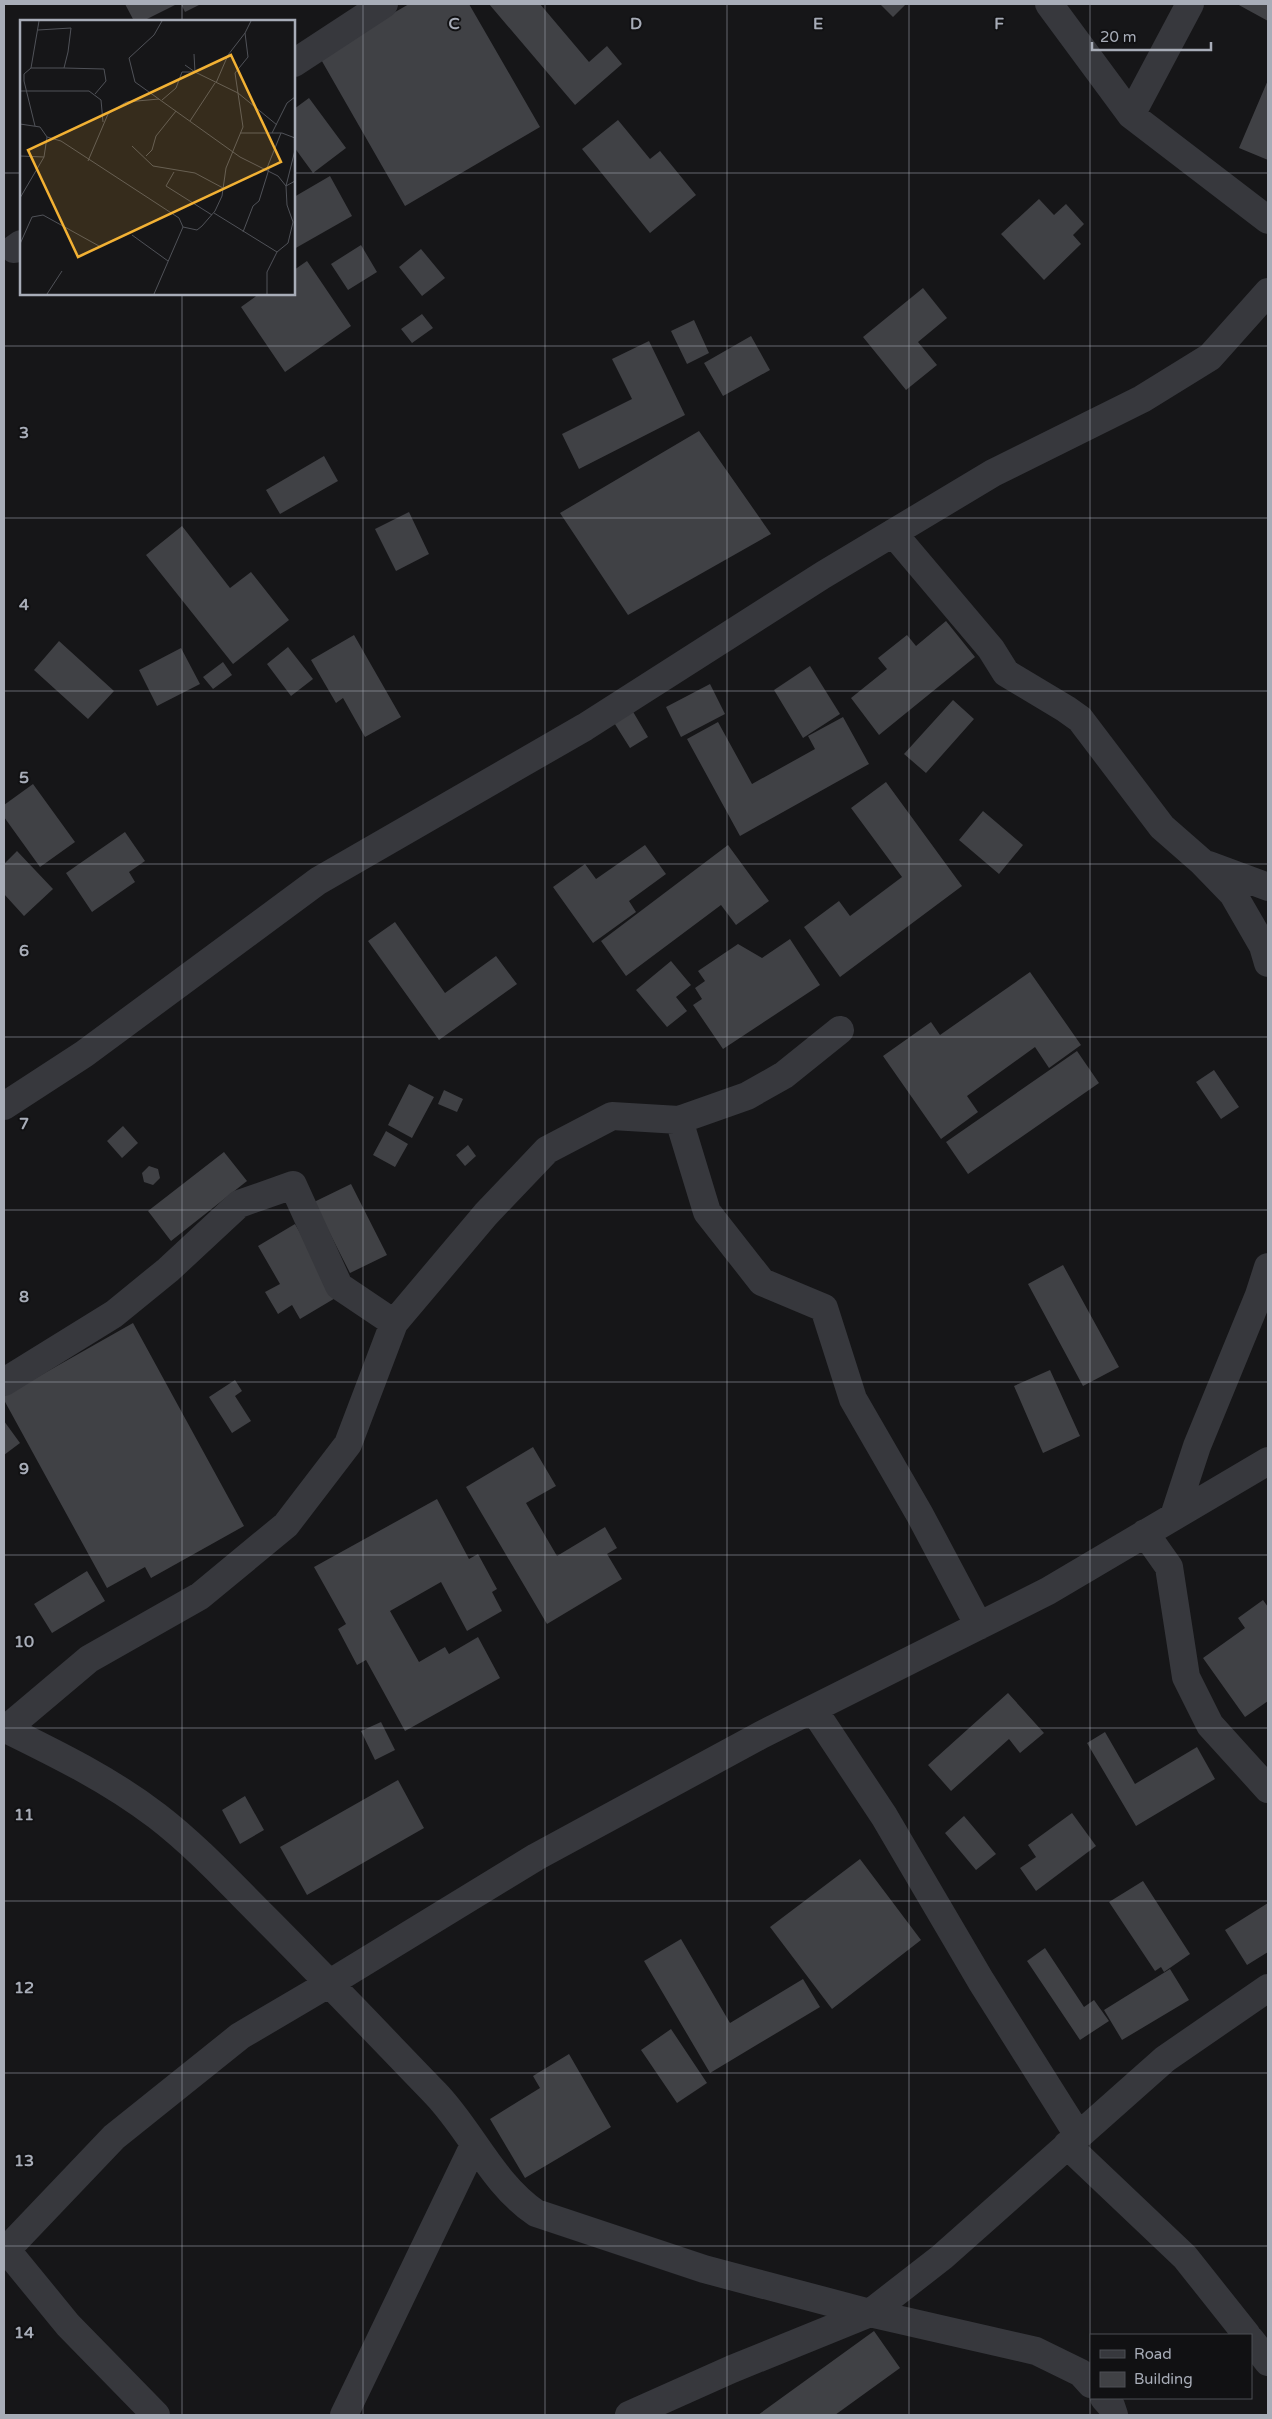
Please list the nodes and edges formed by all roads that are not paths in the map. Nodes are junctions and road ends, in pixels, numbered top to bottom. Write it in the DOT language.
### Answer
graph roads {
  1 [pos="384,4"];
  2 [pos="1049,4"];
  3 [pos="1190,4"];
  4 [pos="295,62"];
  5 [pos="1130,115"];
  6 [pos="1268,220"];
  7 [pos="1268,292"];
  8 [pos="893,533"];
  9 [pos="1202,862"];
  10 [pos="1268,887"];
  11 [pos="1268,963"];
  12 [pos="840,1030"];
  13 [pos="4,1106"];
  14 [pos="680,1120"];
  15 [pos="1268,1268"];
  16 [pos="394,1323"];
  17 [pos="4,1382"];
  18 [pos="1268,1461"];
  19 [pos="1174,1516"];
  20 [pos="1145,1533"];
  21 [pos="979,1626"];
  22 [pos="813,1709"];
  23 [pos="5,1728"];
  24 [pos="1268,1790"];
  25 [pos="330,1984"];
  26 [pos="1268,1988"];
  27 [pos="1072,2140"];
  28 [pos="474,2145"];
  29 [pos="5,2249"];
  30 [pos="870,2313"];
  31 [pos="1246,2334"];
  32 [pos="1252,2341"];
  33 [pos="1268,2362"];
  34 [pos="1090,2383"];
  35 [pos="1105,2399"];
  36 [pos="156,2415"];
  37 [pos="344,2415"];
  38 [pos="629,2415"];
  39 [pos="1114,2415"];
  1 -- 4 [label="street"];
  2 -- 5 [label="street"];
  3 -- 5 [label="street"];
  5 -- 6 [label="street"];
  7 -- 8 [label="street"];
  8 -- 9 [label="street"];
  8 -- 13 [label="street"];
  9 -- 10 [label="street"];
  9 -- 11 [label="street"];
  12 -- 14 [label="street"];
  14 -- 16 [label="street"];
  14 -- 21 [label="street"];
  15 -- 19 [label="street"];
  16 -- 17 [label="street"];
  16 -- 23 [label="street"];
  18 -- 19 [label="street"];
  19 -- 20 [label="street"];
  20 -- 21 [label="street"];
  20 -- 24 [label="street"];
  21 -- 22 [label="street"];
  22 -- 25 [label="street"];
  22 -- 27 [label="street"];
  23 -- 25 [label="street"];
  25 -- 28 [label="street"];
  25 -- 29 [label="street"];
  26 -- 27 [label="street"];
  27 -- 30 [label="street"];
  27 -- 31 [label="street"];
  28 -- 30 [label="street"];
  28 -- 37 [label="street"];
  29 -- 36 [label="street"];
  30 -- 34 [label="street"];
  30 -- 38 [label="street"];
  32 -- 33 [label="street"];
  35 -- 39 [label="street"];
}
